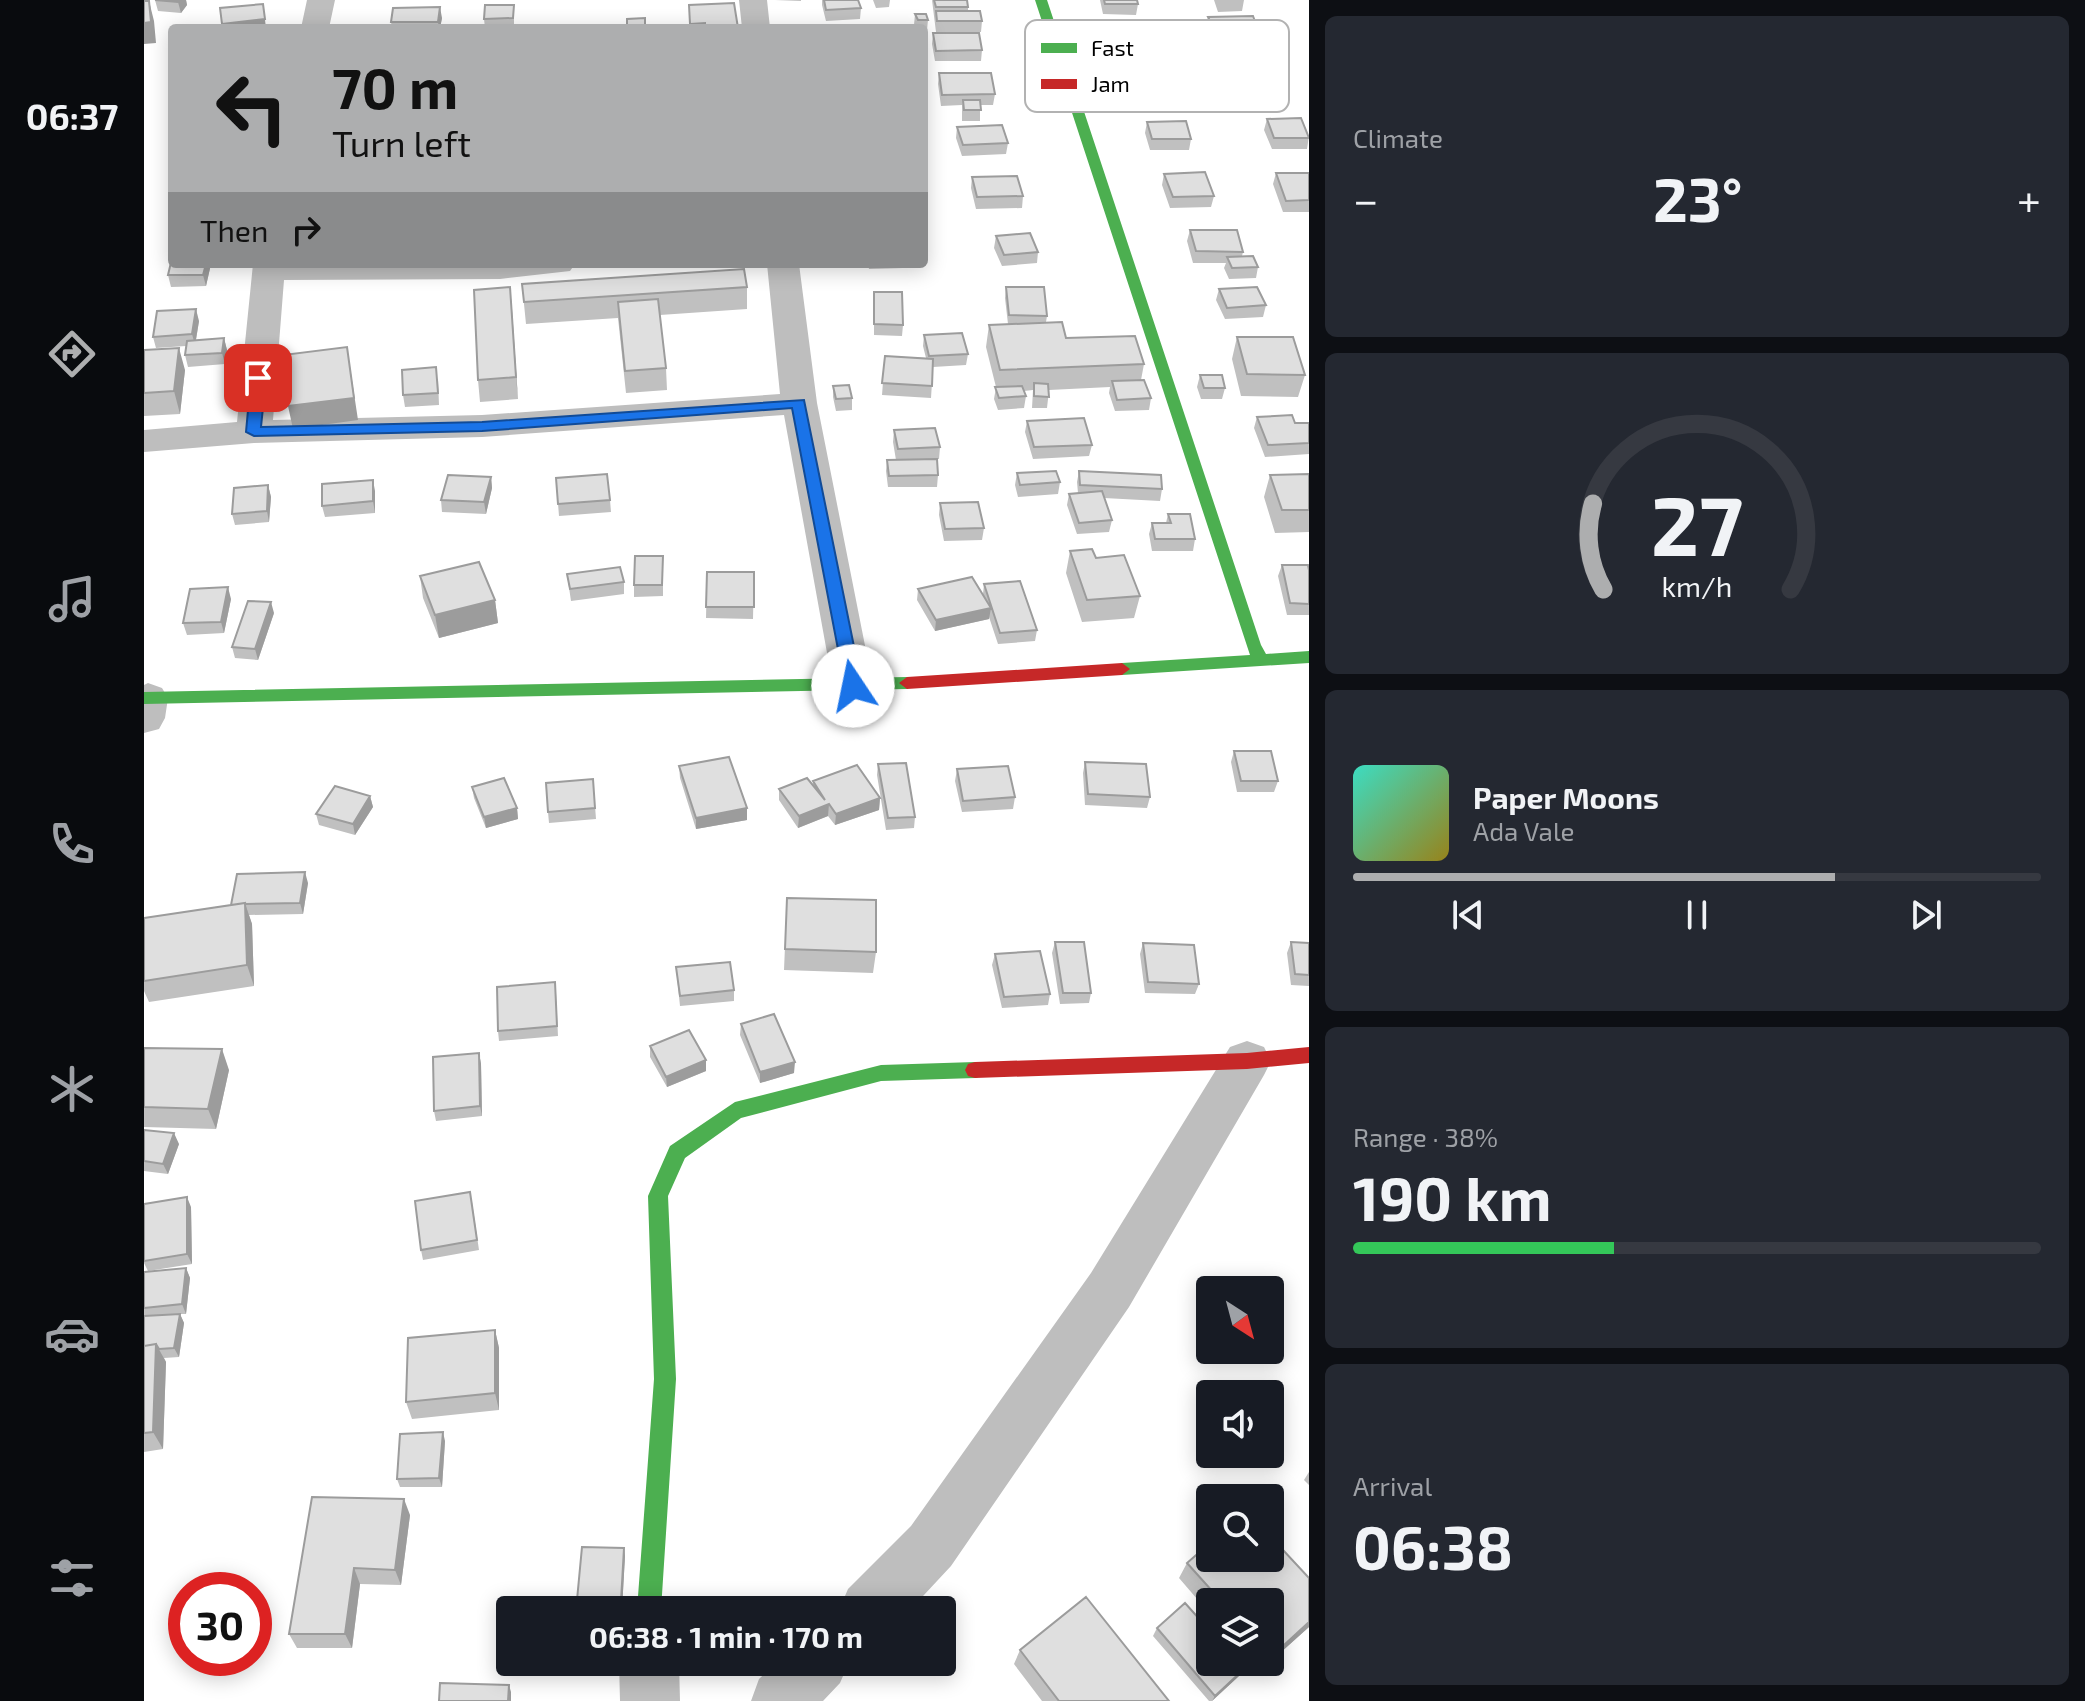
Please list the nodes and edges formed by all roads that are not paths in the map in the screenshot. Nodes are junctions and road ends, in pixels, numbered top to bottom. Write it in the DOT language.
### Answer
graph roads {
  1 [pos="321,0"];
  2 [pos="753,0"];
  3 [pos="1041,0"];
  4 [pos="1048,20"];
  5 [pos="316,24"];
  6 [pos="756,24"];
  7 [pos="1078,112"];
  8 [pos="269,268"];
  9 [pos="384,268"];
  10 [pos="512,268"];
  11 [pos="783,268"];
  12 [pos="799,403"];
  13 [pos="254,432"];
  14 [pos="144,441"];
  15 [pos="1309,657"];
  16 [pos="1260,658"];
  17 [pos="853,686"];
  18 [pos="145,705"];
  19 [pos="1309,1055"];
  20 [pos="1247,1061"];
  21 [pos="650,1596"];
  22 [pos="883,1596"];
  23 [pos="649,1676"];
  24 [pos="805,1676"];
  25 [pos="650,1701"];
  26 [pos="781,1701"];
  1 -- 5 [label="street"];
  2 -- 6 [label="street"];
  3 -- 4 [label="street"];
  7 -- 16 [label="street"];
  8 -- 13 [label="street"];
  9 -- 10 [label="street"];
  11 -- 12 [label="street"];
  12 -- 13 [label="street"];
  12 -- 17 [label="street"];
  13 -- 14 [label="street"];
  15 -- 16 [label="street"];
  16 -- 17 [label="street"];
  17 -- 18 [label="street"];
  19 -- 20 [label="street"];
  20 -- 21 [label="street"];
  20 -- 22 [label="street"];
  23 -- 25 [label="street"];
  24 -- 26 [label="street"];
}
